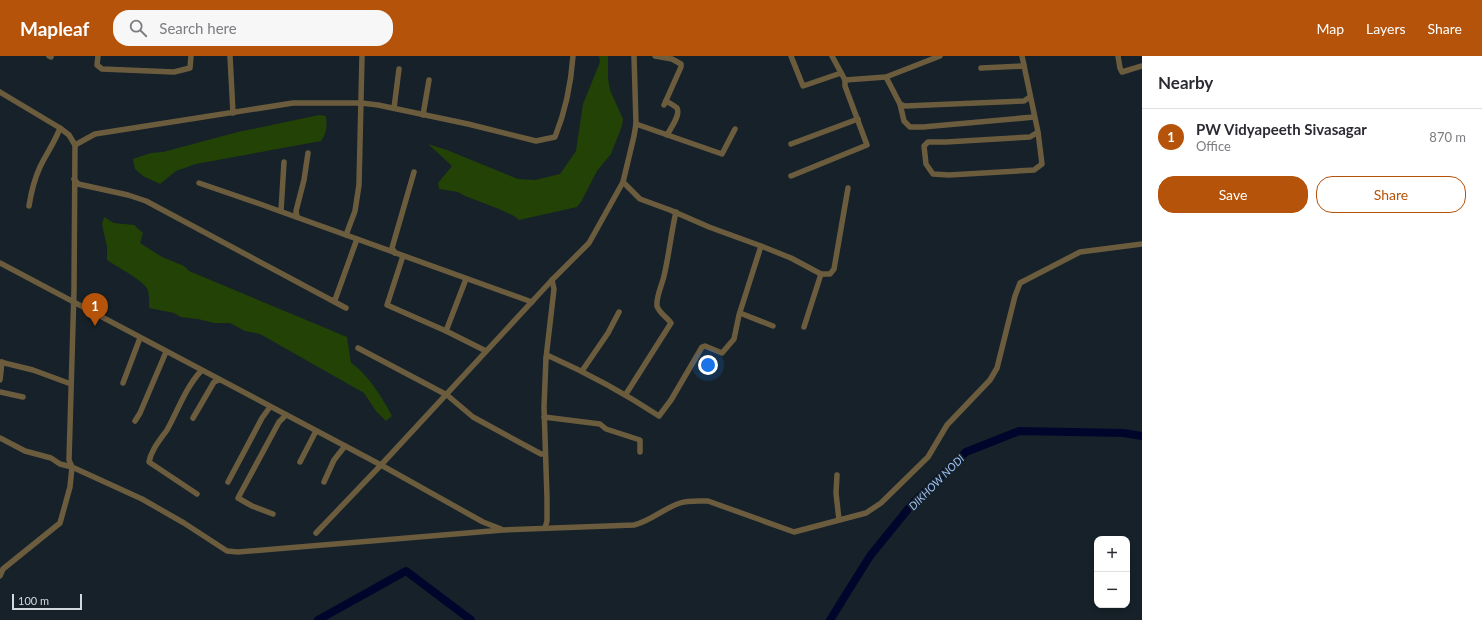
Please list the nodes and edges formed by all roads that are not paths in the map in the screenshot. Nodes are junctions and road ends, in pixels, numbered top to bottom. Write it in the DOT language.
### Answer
graph roads {
  1 [pos="98,56"];
  2 [pos="191,56"];
  3 [pos="230,56"];
  4 [pos="362,56"];
  5 [pos="573,56"];
  6 [pos="634,56"];
  7 [pos="655,56"];
  8 [pos="791,56"];
  9 [pos="832,56"];
  10 [pos="940,56"];
  11 [pos="1022,56"];
  12 [pos="1118,56"];
  13 [pos="1024,66"];
  14 [pos="1142,66"];
  15 [pos="981,68"];
  16 [pos="399,69"];
  17 [pos="841,73"];
  18 [pos="886,77"];
  19 [pos="429,80"];
  20 [pos="845,80"];
  21 [pos="0,92"];
  22 [pos="1030,97"];
  23 [pos="361,103"];
  24 [pos="900,104"];
  25 [pos="394,108"];
  26 [pos="233,113"];
  27 [pos="423,115"];
  28 [pos="1034,117"];
  29 [pos="858,119"];
  30 [pos="636,124"];
  31 [pos="60,128"];
  32 [pos="735,129"];
  33 [pos="1038,132"];
  34 [pos="667,135"];
  35 [pos="791,144"];
  36 [pos="75,145"];
  37 [pos="308,153"];
  38 [pos="284,162"];
  39 [pos="414,172"];
  40 [pos="791,176"];
  41 [pos="74,179"];
  42 [pos="623,182"];
  43 [pos="199,183"];
  44 [pos="848,188"];
  45 [pos="29,206"];
  46 [pos="281,211"];
  47 [pos="676,212"];
  48 [pos="297,217"];
  49 [pos="346,235"];
  50 [pos="357,239"];
  51 [pos="1142,244"];
  52 [pos="761,246"];
  53 [pos="395,253"];
  54 [pos="403,256"];
  55 [pos="0,264"];
  56 [pos="821,274"];
  57 [pos="466,279"];
  58 [pos="552,280"];
  59 [pos="331,300"];
  60 [pos="73,302"];
  61 [pos="532,302"];
  62 [pos="346,308"];
  63 [pos="619,312"];
  64 [pos="740,313"];
  65 [pos="773,326"];
  66 [pos="804,327"];
  67 [pos="446,331"];
  68 [pos="140,338"];
  69 [pos="358,348"];
  70 [pos="486,351"];
  71 [pos="166,352"];
  72 [pos="546,358"];
  73 [pos="1,362"];
  74 [pos="201,371"];
  75 [pos="582,371"];
  76 [pos="0,380"];
  77 [pos="218,380"];
  78 [pos="123,383"];
  79 [pos="71,384"];
  80 [pos="0,392"];
  81 [pos="447,394"];
  82 [pos="626,394"];
  83 [pos="23,397"];
  84 [pos="270,407"];
  85 [pos="286,415"];
  86 [pos="544,417"];
  87 [pos="193,418"];
  88 [pos="135,421"];
  89 [pos="316,431"];
  90 [pos="0,438"];
  91 [pos="345,446"];
  92 [pos="640,452"];
  93 [pos="545,454"];
  94 [pos="300,462"];
  95 [pos="381,465"];
  96 [pos="72,467"];
  97 [pos="837,475"];
  98 [pos="228,482"];
  99 [pos="324,482"];
  100 [pos="197,494"];
  101 [pos="273,514"];
  102 [pos="839,520"];
  103 [pos="545,528"];
  104 [pos="503,530"];
  105 [pos="316,533"];
  106 [pos="0,576"];
  1 -- 2 [label="street"];
  3 -- 26 [label="street"];
  4 -- 23 [label="street"];
  5 -- 27 [label="street"];
  6 -- 30 [label="street"];
  7 -- 34 [label="street"];
  8 -- 17 [label="street"];
  9 -- 17 [label="street"];
  10 -- 18 [label="street"];
  11 -- 13 [label="street"];
  12 -- 14 [label="street"];
  13 -- 15 [label="street"];
  13 -- 22 [label="street"];
  16 -- 25 [label="street"];
  17 -- 20 [label="street"];
  18 -- 20 [label="street"];
  18 -- 24 [label="street"];
  19 -- 27 [label="street"];
  20 -- 29 [label="street"];
  21 -- 31 [label="street"];
  22 -- 24 [label="street"];
  22 -- 28 [label="street"];
  23 -- 25 [label="street"];
  23 -- 26 [label="street"];
  23 -- 49 [label="street"];
  24 -- 28 [label="street"];
  25 -- 27 [label="street"];
  26 -- 36 [label="street"];
  28 -- 33 [label="street"];
  29 -- 35 [label="street"];
  29 -- 40 [label="street"];
  30 -- 34 [label="street"];
  30 -- 42 [label="street"];
  31 -- 36 [label="street"];
  31 -- 45 [label="street"];
  32 -- 34 [label="street"];
  33 -- 33 [label="street"];
  36 -- 41 [label="street"];
  37 -- 48 [label="street"];
  38 -- 46 [label="street"];
  39 -- 53 [label="street"];
  41 -- 59 [label="street"];
  41 -- 60 [label="street"];
  42 -- 47 [label="street"];
  42 -- 58 [label="street"];
  43 -- 46 [label="street"];
  44 -- 56 [label="street"];
  46 -- 48 [label="street"];
  47 -- 52 [label="street"];
  47 -- 82 [label="street"];
  48 -- 49 [label="street"];
  49 -- 50 [label="street"];
  50 -- 53 [label="street"];
  50 -- 59 [label="street"];
  51 -- 102 [label="street"];
  52 -- 56 [label="street"];
  52 -- 64 [label="street"];
  53 -- 54 [label="street"];
  54 -- 57 [label="street"];
  54 -- 67 [label="street"];
  55 -- 60 [label="street"];
  56 -- 66 [label="street"];
  57 -- 61 [label="street"];
  57 -- 67 [label="street"];
  58 -- 61 [label="street"];
  58 -- 72 [label="street"];
  59 -- 62 [label="street"];
  60 -- 68 [label="street"];
  60 -- 79 [label="street"];
  61 -- 70 [label="street"];
  63 -- 75 [label="street"];
  64 -- 65 [label="street"];
  64 -- 82 [label="street"];
  67 -- 70 [label="street"];
  68 -- 71 [label="street"];
  68 -- 78 [label="street"];
  69 -- 81 [label="street"];
  70 -- 81 [label="street"];
  71 -- 74 [label="street"];
  71 -- 88 [label="street"];
  72 -- 75 [label="street"];
  72 -- 86 [label="street"];
  73 -- 76 [label="street"];
  73 -- 79 [label="street"];
  74 -- 77 [label="street"];
  74 -- 100 [label="street"];
  75 -- 82 [label="street"];
  77 -- 84 [label="street"];
  77 -- 87 [label="street"];
  79 -- 96 [label="street"];
  80 -- 83 [label="street"];
  81 -- 93 [label="street"];
  81 -- 95 [label="street"];
  84 -- 85 [label="street"];
  84 -- 98 [label="street"];
  85 -- 89 [label="street"];
  85 -- 101 [label="street"];
  86 -- 92 [label="street"];
  86 -- 93 [label="street"];
  89 -- 91 [label="street"];
  89 -- 94 [label="street"];
  90 -- 96 [label="street"];
  91 -- 95 [label="street"];
  91 -- 99 [label="street"];
  93 -- 103 [label="street"];
  95 -- 104 [label="street"];
  95 -- 105 [label="street"];
  96 -- 104 [label="street"];
  96 -- 106 [label="street"];
  97 -- 102 [label="street"];
  102 -- 103 [label="street"];
  103 -- 104 [label="street"];
}
